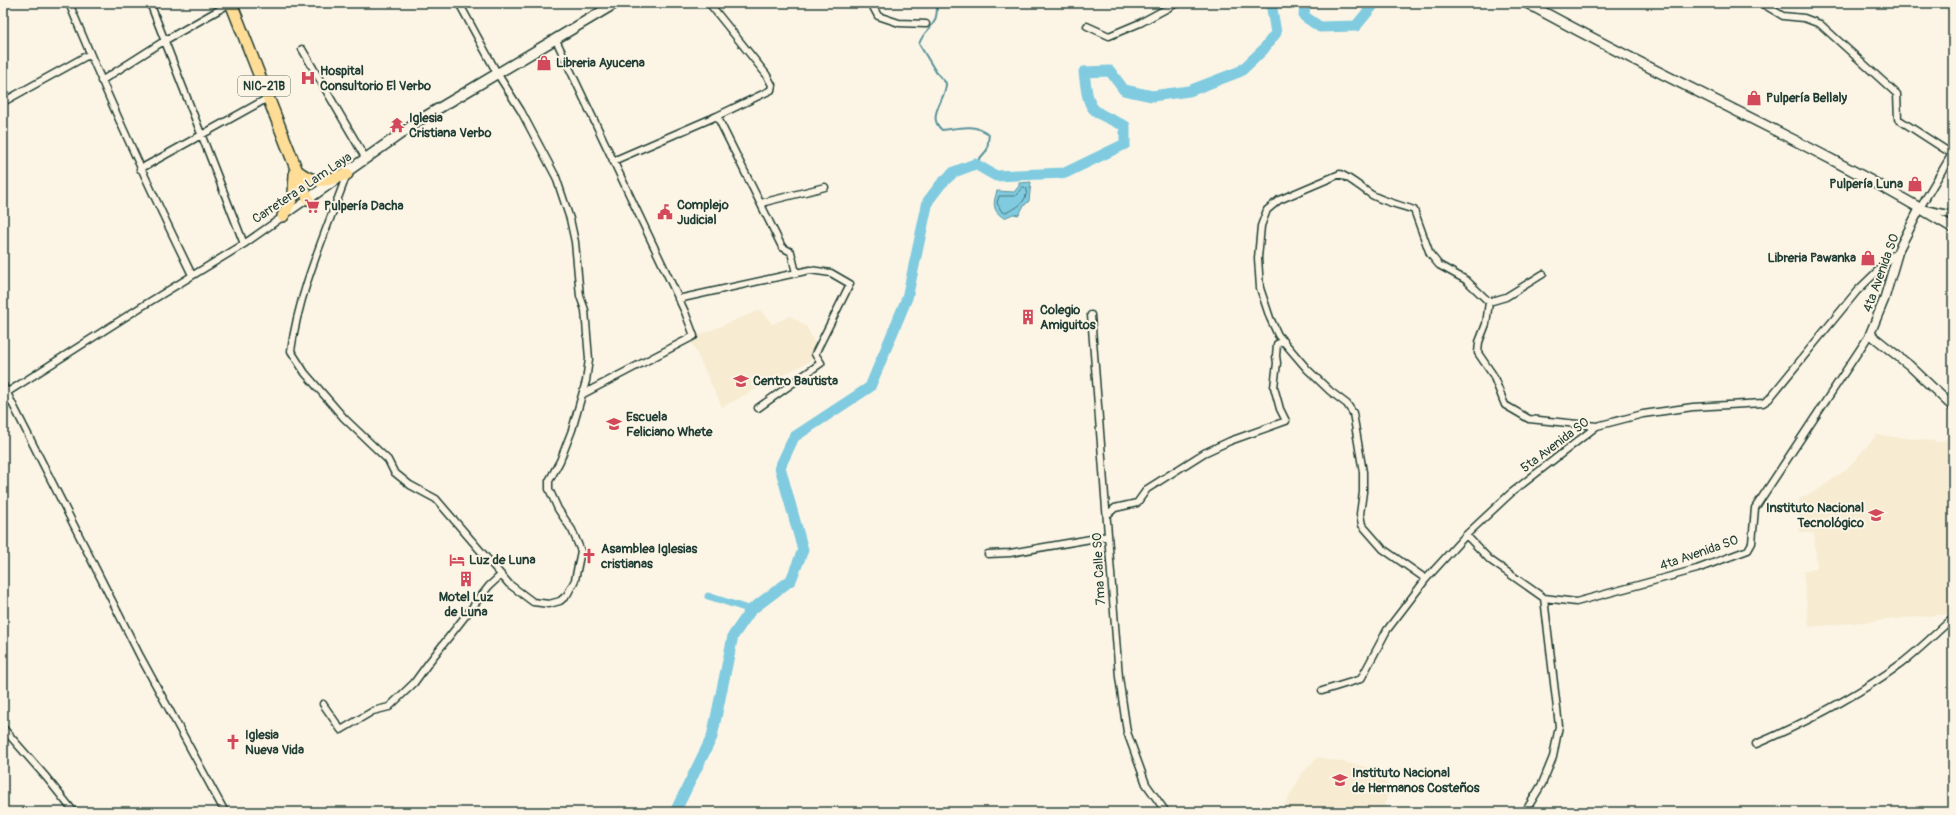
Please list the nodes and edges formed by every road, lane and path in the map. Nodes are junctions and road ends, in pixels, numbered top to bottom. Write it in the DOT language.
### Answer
graph roads {
  1 [pos="69,3"];
  2 [pos="150,3"];
  3 [pos="231,3"];
  4 [pos="459,3"];
  5 [pos="616,3"];
  6 [pos="709,3"];
  7 [pos="870,3"];
  8 [pos="1177,3"];
  9 [pos="1761,3"];
  10 [pos="1532,4"];
  11 [pos="926,24"];
  12 [pos="1087,26"];
  13 [pos="556,40"];
  14 [pos="164,41"];
  15 [pos="302,49"];
  16 [pos="90,54"];
  17 [pos="497,73"];
  18 [pos="101,82"];
  19 [pos="268,98"];
  20 [pos="3,102"];
  21 [pos="717,116"];
  22 [pos="202,136"];
  23 [pos="1952,153"];
  24 [pos="366,160"];
  25 [pos="613,161"];
  26 [pos="140,169"];
  27 [pos="295,169"];
  28 [pos="346,174"];
  29 [pos="825,187"];
  30 [pos="308,199"];
  31 [pos="761,203"];
  32 [pos="1920,208"];
  33 [pos="1953,215"];
  34 [pos="283,216"];
  35 [pos="1953,228"];
  36 [pos="244,244"];
  37 [pos="1899,250"];
  38 [pos="796,273"];
  39 [pos="1543,274"];
  40 [pos="192,275"];
  41 [pos="678,299"];
  42 [pos="1489,302"];
  43 [pos="1091,315"];
  44 [pos="1870,334"];
  45 [pos="1284,341"];
  46 [pos="3,385"];
  47 [pos="5,394"];
  48 [pos="583,394"];
  49 [pos="1953,407"];
  50 [pos="758,408"];
  51 [pos="1597,426"];
  52 [pos="1107,515"];
  53 [pos="1466,534"];
  54 [pos="1108,536"];
  55 [pos="988,554"];
  56 [pos="501,575"];
  57 [pos="1426,579"];
  58 [pos="1544,598"];
  59 [pos="1953,618"];
  60 [pos="1322,691"];
  61 [pos="323,704"];
  62 [pos="3,728"];
  63 [pos="1756,744"];
  64 [pos="74,812"];
  65 [pos="225,812"];
  66 [pos="1166,812"];
  67 [pos="1525,812"];
  1 -- 16 [label="street"];
  2 -- 14 [label="street"];
  3 -- 14 [label="street"];
  3 -- 19 [label="highway, NIC-21B"];
  4 -- 17 [label="street"];
  5 -- 13 [label="main road, Carretera a Lam Laya"];
  6 -- 21 [label="street"];
  7 -- 11 [label="street"];
  8 -- 12 [label="street"];
  9 -- 23 [label="street"];
  10 -- 32 [label="main road"];
  13 -- 17 [label="main road, Carretera a Lam Laya"];
  13 -- 25 [label="street"];
  14 -- 18 [label="street"];
  14 -- 22 [label="street"];
  15 -- 24 [label="street"];
  16 -- 18 [label="street"];
  16 -- 20 [label="street"];
  17 -- 24 [label="main road, Carretera a Lam Laya"];
  17 -- 48 [label="street"];
  18 -- 26 [label="street"];
  19 -- 22 [label="street"];
  19 -- 27 [label="highway, NIC-21B"];
  21 -- 25 [label="street"];
  21 -- 31 [label="street"];
  22 -- 26 [label="street"];
  22 -- 36 [label="street"];
  23 -- 32 [label="street"];
  24 -- 28 [label="main road, Carretera a Lam Laya"];
  25 -- 41 [label="street"];
  26 -- 40 [label="street"];
  27 -- 28 [label="highway"];
  27 -- 30 [label="highway, NIC-21B"];
  27 -- 34 [label="highway"];
  28 -- 30 [label="main road, Carretera a Lam Laya"];
  28 -- 56 [label="street"];
  29 -- 31 [label="street"];
  30 -- 34 [label="street, Carretera a Lam Laya"];
  31 -- 38 [label="street"];
  32 -- 33 [label="street"];
  32 -- 35 [label="main road"];
  32 -- 37 [label="street, 4ta Avenida SO"];
  34 -- 36 [label="street, Carretera a Lam Laya"];
  36 -- 40 [label="street, Carretera a Lam Laya"];
  37 -- 44 [label="street, 4ta Avenida SO"];
  37 -- 51 [label="street, 5ta Avenida SO"];
  38 -- 41 [label="street"];
  38 -- 50 [label="street"];
  39 -- 42 [label="street"];
  40 -- 47 [label="street, Carretera a Lam Laya"];
  41 -- 48 [label="street"];
  42 -- 45 [label="street"];
  42 -- 51 [label="street"];
  43 -- 52 [label="street, 7ma Calle SO"];
  44 -- 49 [label="street"];
  44 -- 58 [label="street, 4ta Avenida SO"];
  45 -- 52 [label="street"];
  45 -- 57 [label="street"];
  46 -- 47 [label="street"];
  47 -- 65 [label="street"];
  48 -- 56 [label="street"];
  51 -- 53 [label="street, 5ta Avenida SO"];
  52 -- 54 [label="street, 7ma Calle SO"];
  53 -- 57 [label="street, 5ta Avenida SO"];
  53 -- 58 [label="street"];
  54 -- 55 [label="street"];
  54 -- 66 [label="street, 7ma Calle SO"];
  56 -- 61 [label="street"];
  57 -- 60 [label="street, 5ta Avenida SO"];
  58 -- 67 [label="street"];
  59 -- 63 [label="street"];
  62 -- 64 [label="street"];
}
